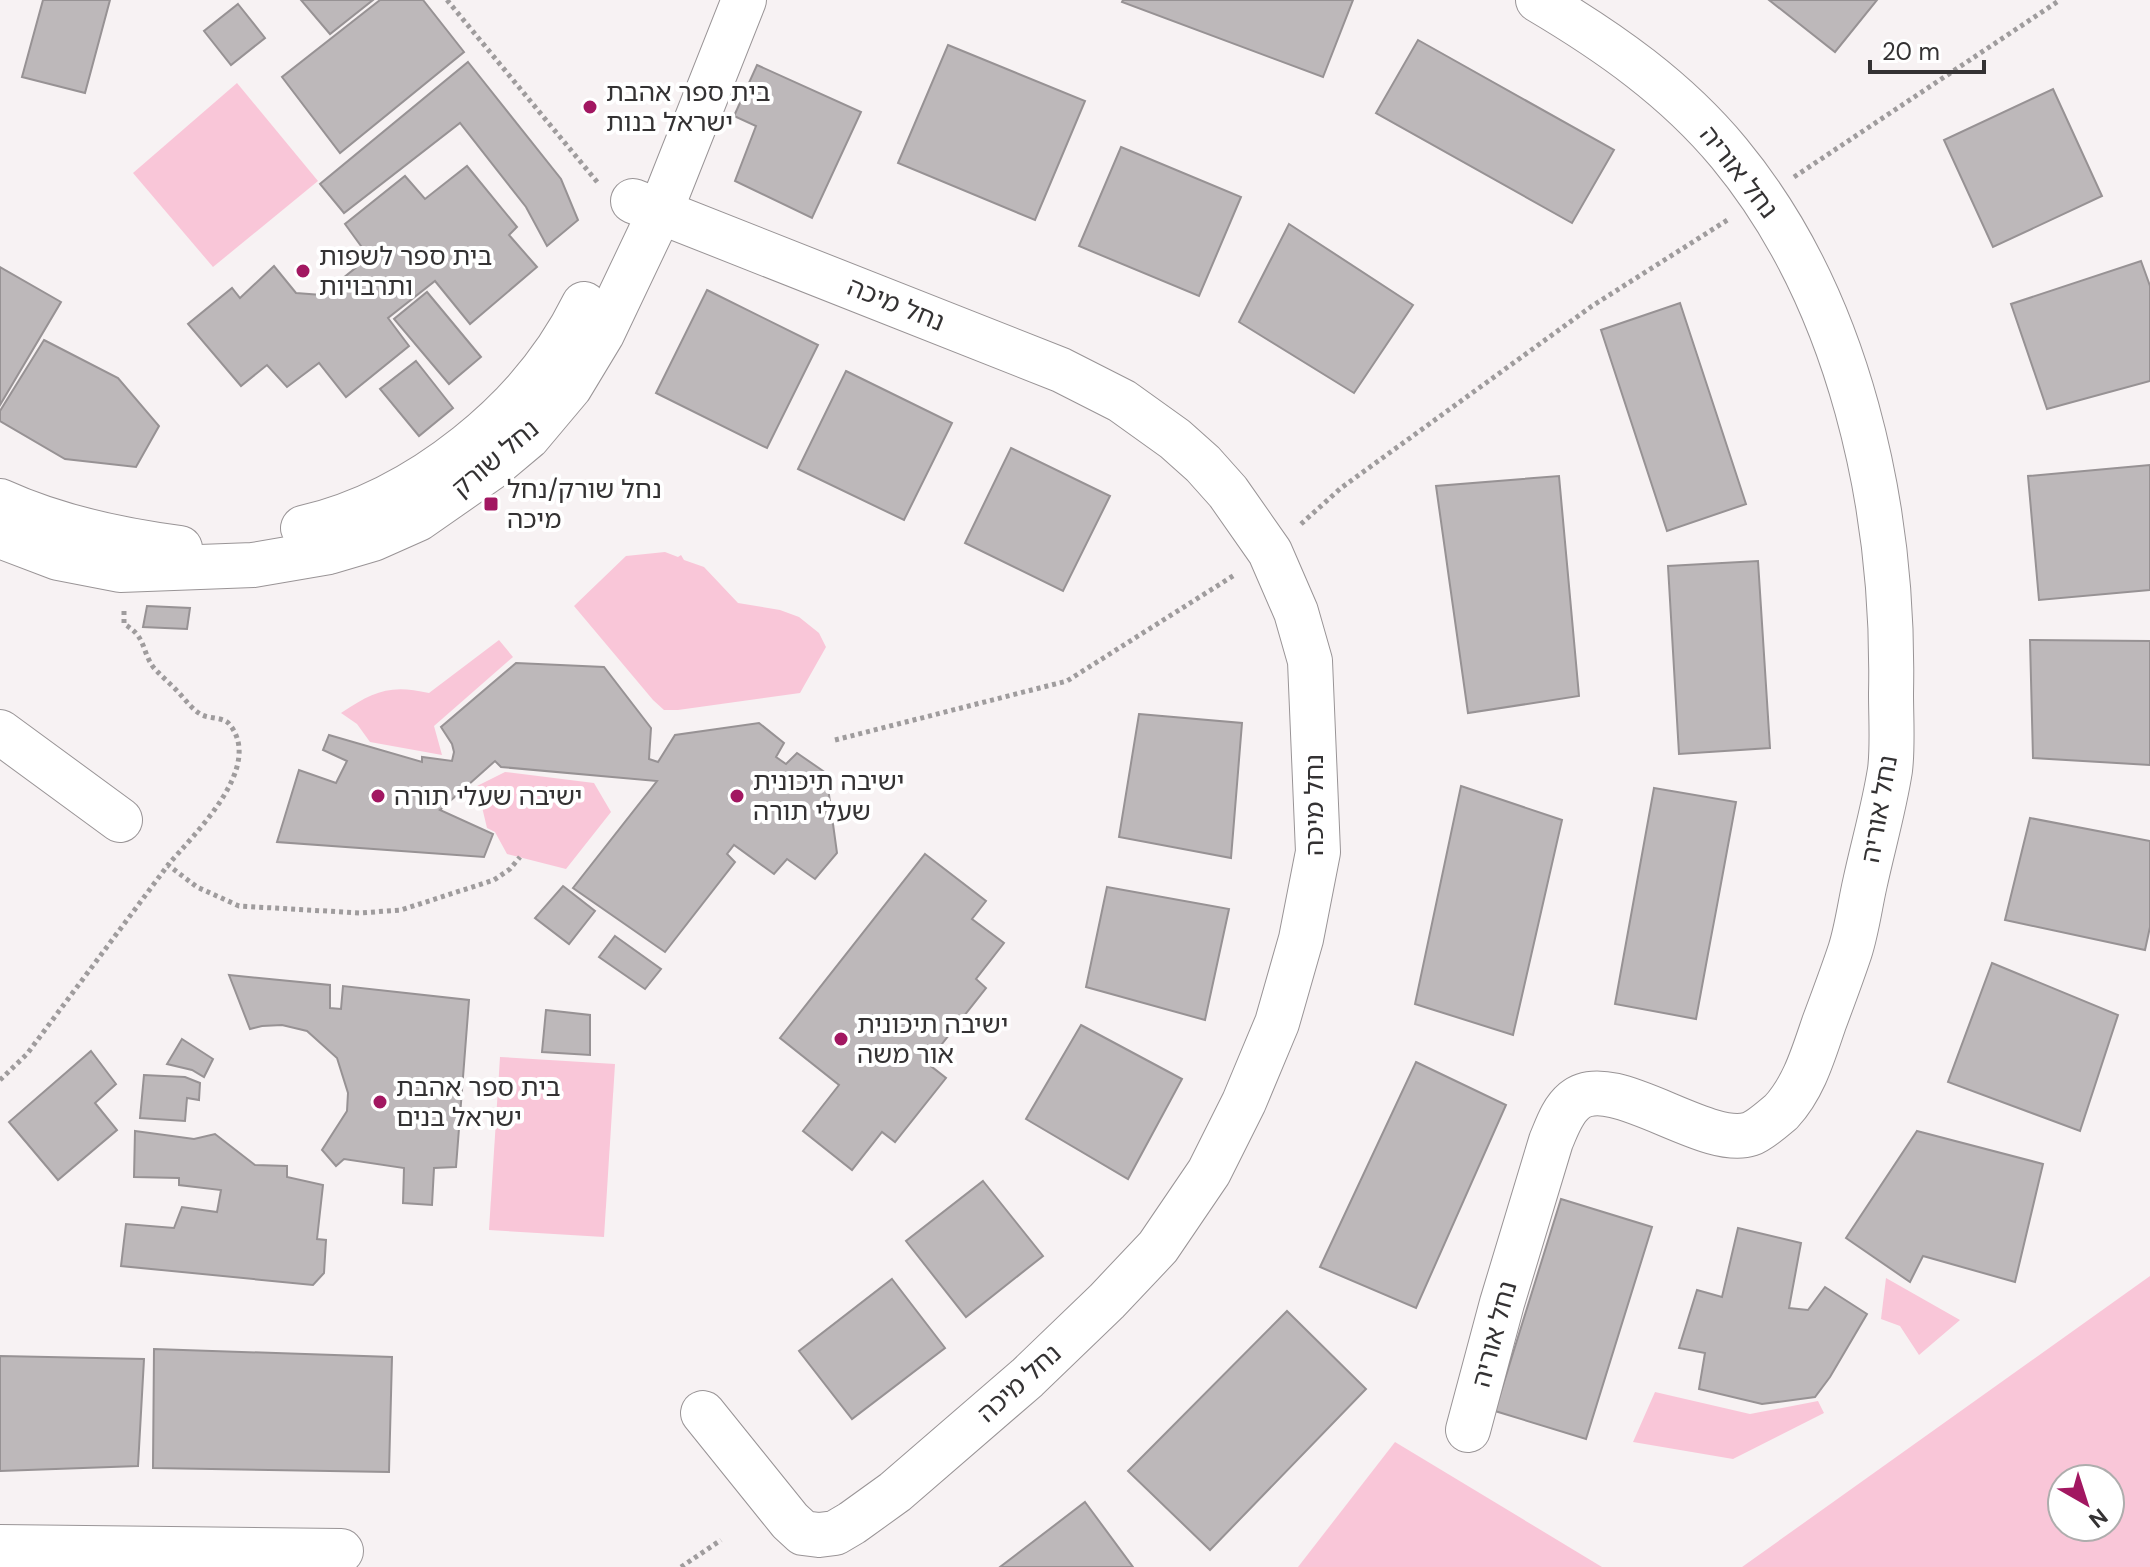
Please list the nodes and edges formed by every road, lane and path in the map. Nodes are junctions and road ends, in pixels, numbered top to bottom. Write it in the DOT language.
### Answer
graph roads {
  1 [pos="447,0"];
  2 [pos="714,0"];
  3 [pos="744,0"];
  4 [pos="1538,0"];
  5 [pos="2058,1"];
  6 [pos="1763,198"];
  7 [pos="632,201"];
  8 [pos="0,501"];
  9 [pos="0,536"];
  10 [pos="1270,552"];
  11 [pos="125,570"];
  12 [pos="0,732"];
  13 [pos="835,740"];
  14 [pos="120,820"];
  15 [pos="520,857"];
  16 [pos="168,865"];
  17 [pos="0,1080"];
  18 [pos="703,1413"];
  19 [pos="1468,1430"];
  20 [pos="721,1540"];
  21 [pos="0,1547"];
  22 [pos="341,1551"];
  23 [pos="681,1567"];
  1 -- 7 [label="path"];
  2 -- 7 [label="street, נחל שורק"];
  3 -- 7 [label="street, נחל שורק"];
  4 -- 6 [label="street, נחל אוריה"];
  5 -- 6 [label="path"];
  6 -- 10 [label="path"];
  6 -- 19 [label="street, נחל אוריה"];
  7 -- 8 [label="street, נחל שורק"];
  7 -- 10 [label="street, נחל מיכה"];
  7 -- 11 [label="street, נחל שורק"];
  9 -- 11 [label="street, נחל שורק"];
  10 -- 13 [label="path"];
  10 -- 18 [label="street, נחל מיכה"];
  11 -- 16 [label="path"];
  12 -- 14 [label="street"];
  15 -- 16 [label="path"];
  16 -- 17 [label="path"];
  20 -- 23 [label="path"];
  21 -- 22 [label="street"];
}
